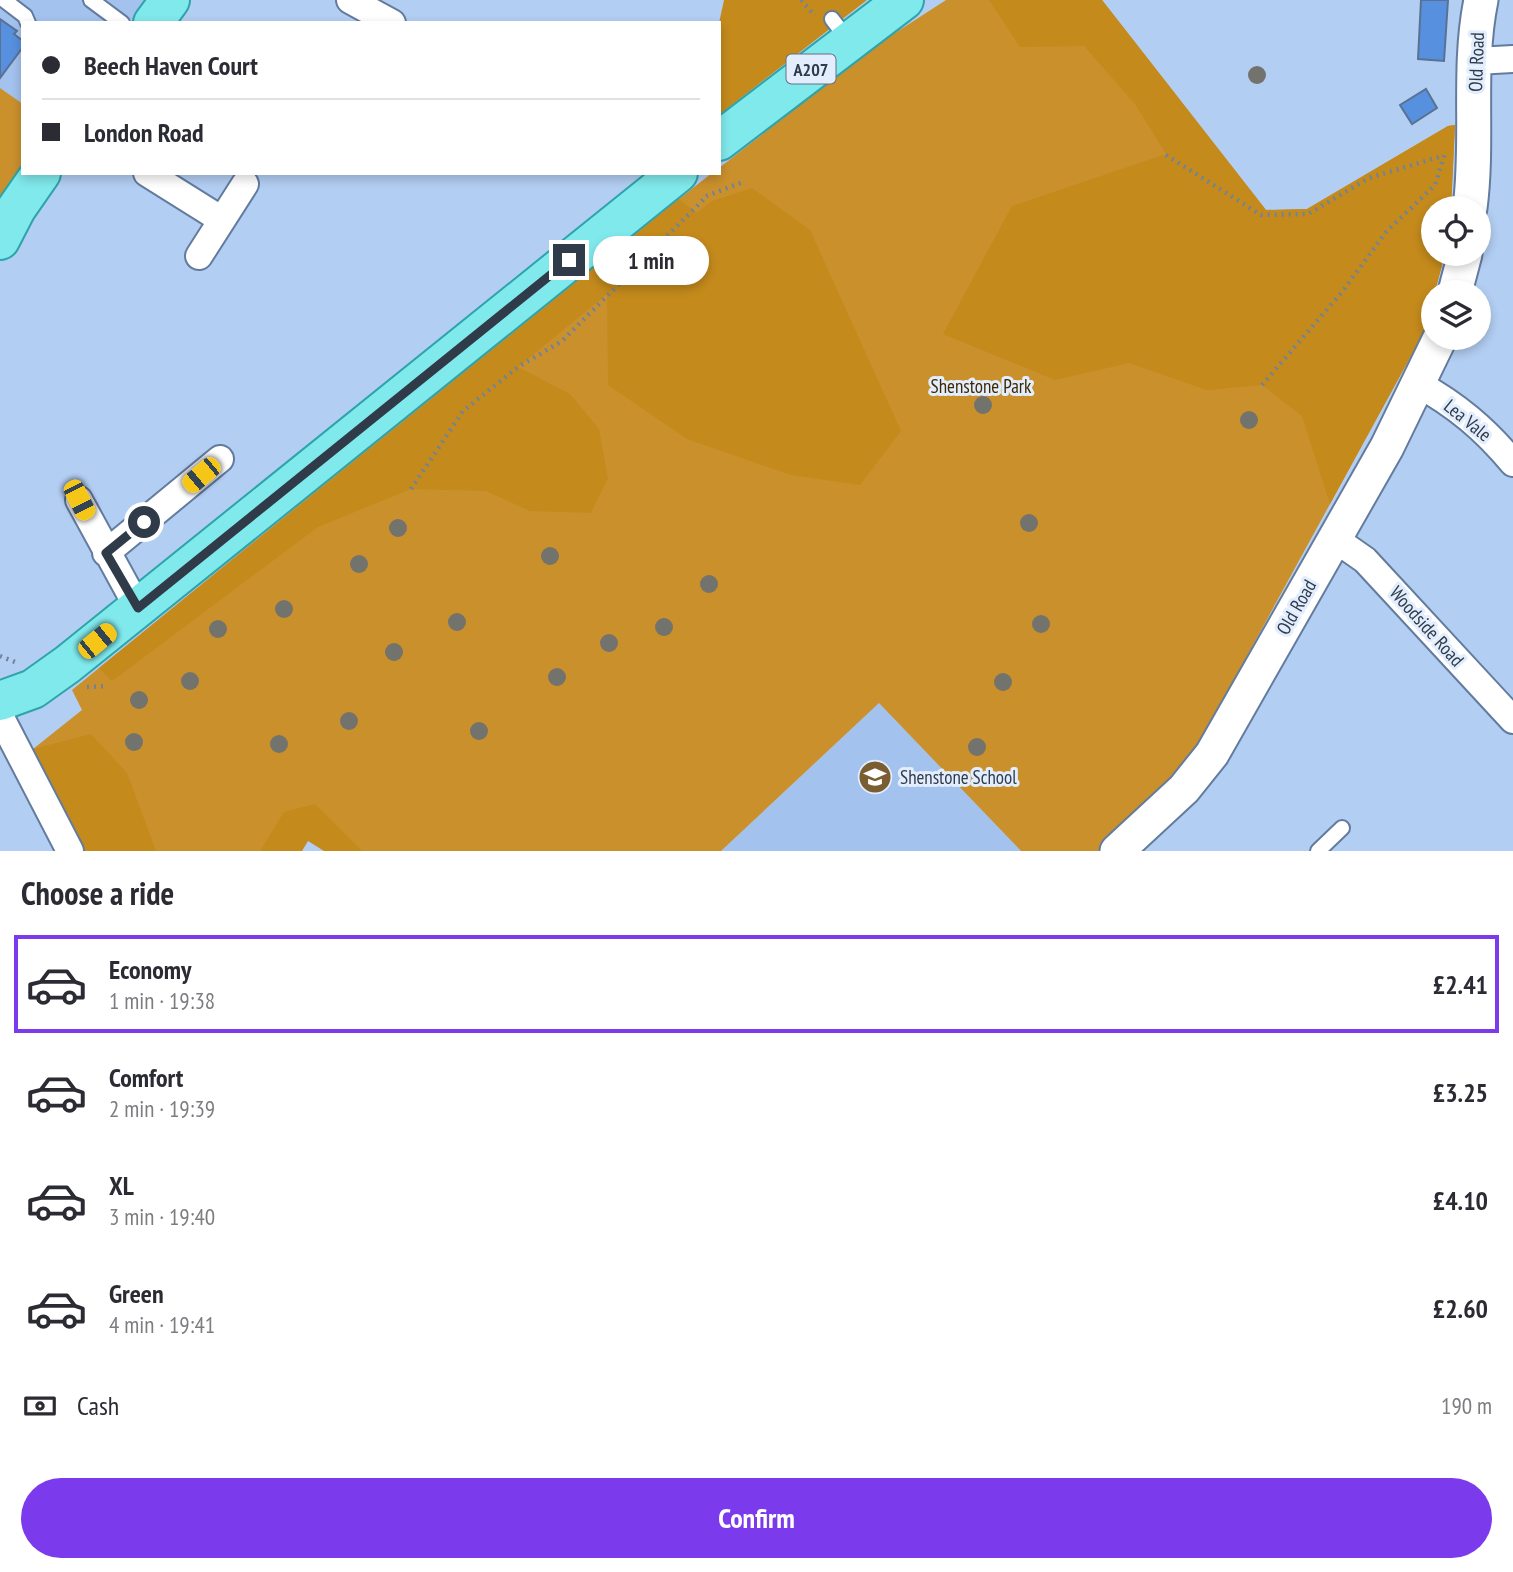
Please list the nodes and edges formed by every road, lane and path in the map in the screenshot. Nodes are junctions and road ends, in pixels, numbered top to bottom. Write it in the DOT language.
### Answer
graph roads {
  1 [pos="5,0"];
  2 [pos="170,0"];
  3 [pos="350,0"];
  4 [pos="904,0"];
  5 [pos="1480,0"];
  6 [pos="94,1"];
  7 [pos="27,21"];
  8 [pos="119,21"];
  9 [pos="154,21"];
  10 [pos="388,21"];
  11 [pos="1513,59"];
  12 [pos="1476,61"];
  13 [pos="1474,136"];
  14 [pos="721,139"];
  15 [pos="1166,155"];
  16 [pos="1443,156"];
  17 [pos="40,175"];
  18 [pos="150,175"];
  19 [pos="743,182"];
  20 [pos="245,184"];
  21 [pos="696,186"];
  22 [pos="1472,196"];
  23 [pos="222,220"];
  24 [pos="0,240"];
  25 [pos="199,256"];
  26 [pos="1434,350"];
  27 [pos="1418,384"];
  28 [pos="1262,385"];
  29 [pos="220,459"];
  30 [pos="1513,463"];
  31 [pos="411,489"];
  32 [pos="79,500"];
  33 [pos="1335,539"];
  34 [pos="106,553"];
  35 [pos="138,608"];
  36 [pos="107,686"];
  37 [pos="88,687"];
  38 [pos="0,701"];
  39 [pos="0,716"];
  40 [pos="1513,720"];
  41 [pos="1342,828"];
  42 [pos="70,851"];
  43 [pos="1117,851"];
  44 [pos="1318,851"];
  1 -- 7 [label="lane"];
  2 -- 9 [label="main road"];
  3 -- 10 [label="street"];
  4 -- 14 [label="main road, A207"];
  5 -- 12 [label="street, Old Road"];
  6 -- 8 [label="lane"];
  11 -- 12 [label="street"];
  12 -- 13 [label="street, Old Road"];
  13 -- 16 [label="path"];
  13 -- 22 [label="street, Old Road"];
  15 -- 16 [label="path"];
  16 -- 28 [label="path"];
  17 -- 24 [label="main road"];
  18 -- 23 [label="street"];
  19 -- 21 [label="path"];
  20 -- 23 [label="street"];
  21 -- 31 [label="path"];
  21 -- 35 [label="main road"];
  23 -- 25 [label="street"];
  26 -- 27 [label="street, Old Road"];
  27 -- 30 [label="street, Lea Vale"];
  27 -- 33 [label="street, Old Road"];
  29 -- 34 [label="street"];
  32 -- 34 [label="street"];
  33 -- 40 [label="street, Woodside Road"];
  33 -- 43 [label="street, Old Road"];
  34 -- 35 [label="street"];
  35 -- 38 [label="main road"];
  36 -- 37 [label="path"];
  39 -- 42 [label="street"];
  41 -- 44 [label="lane"];
}
